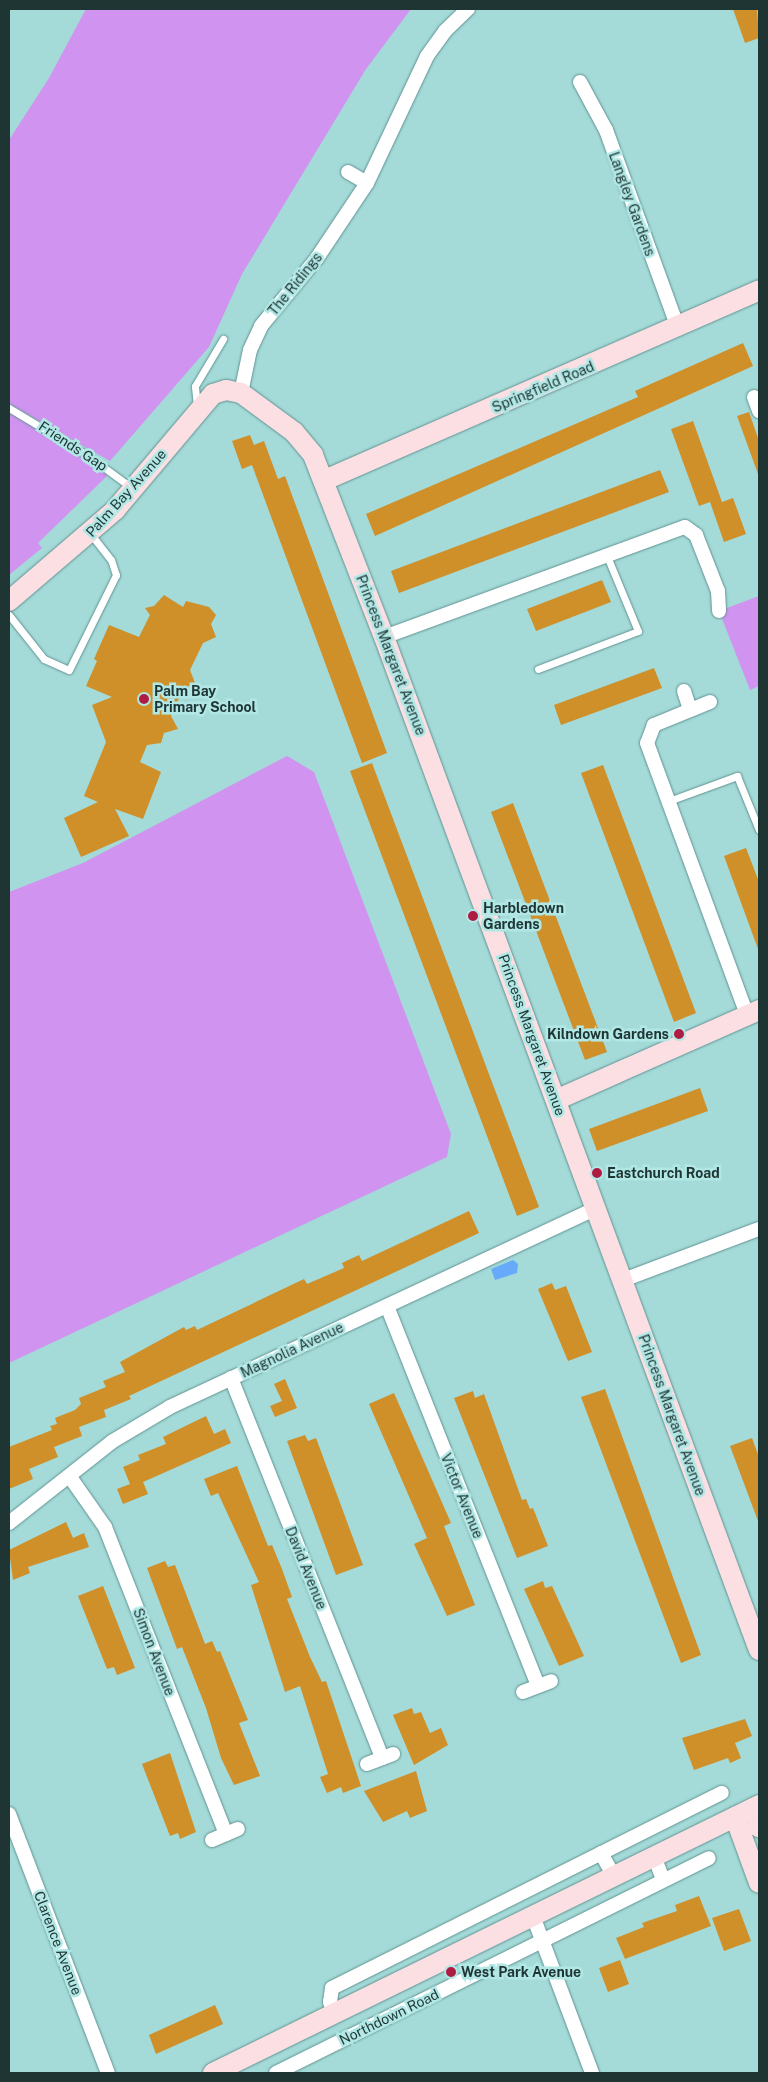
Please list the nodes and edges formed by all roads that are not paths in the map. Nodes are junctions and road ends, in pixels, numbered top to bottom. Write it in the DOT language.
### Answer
graph roads {
  1 [pos="468,9"];
  2 [pos="580,82"];
  3 [pos="348,172"];
  4 [pos="367,183"];
  5 [pos="759,290"];
  6 [pos="678,328"];
  7 [pos="223,338"];
  8 [pos="241,392"];
  9 [pos="754,396"];
  10 [pos="9,408"];
  11 [pos="198,409"];
  12 [pos="759,411"];
  13 [pos="324,480"];
  14 [pos="133,489"];
  15 [pos="91,534"];
  16 [pos="607,556"];
  17 [pos="9,601"];
  18 [pos="719,611"];
  19 [pos="9,614"];
  20 [pos="384,637"];
  21 [pos="538,670"];
  22 [pos="684,691"];
  23 [pos="710,702"];
  24 [pos="690,709"];
  25 [pos="666,802"];
  26 [pos="759,830"];
  27 [pos="753,1013"];
  28 [pos="556,1100"];
  29 [pos="596,1208"];
  30 [pos="759,1229"];
  31 [pos="623,1280"];
  32 [pos="387,1306"];
  33 [pos="231,1378"];
  34 [pos="70,1477"];
  35 [pos="9,1523"];
  36 [pos="759,1650"];
  37 [pos="523,1692"];
  38 [pos="367,1764"];
  39 [pos="722,1793"];
  40 [pos="757,1813"];
  41 [pos="9,1814"];
  42 [pos="735,1817"];
  43 [pos="212,1840"];
  44 [pos="601,1853"];
  45 [pos="654,1856"];
  46 [pos="709,1858"];
  47 [pos="614,1876"];
  48 [pos="663,1880"];
  49 [pos="759,1882"];
  50 [pos="532,1916"];
  51 [pos="543,1941"];
  52 [pos="334,2014"];
  53 [pos="219,2072"];
  54 [pos="108,2073"];
  55 [pos="276,2073"];
  56 [pos="592,2073"];
  1 -- 4 [label="street, The Ridings"];
  2 -- 6 [label="street, Langley Gardens"];
  3 -- 4 [label="street"];
  4 -- 8 [label="street, The Ridings"];
  5 -- 6 [label="main road, Springfield Road"];
  6 -- 13 [label="main road, Springfield Road"];
  7 -- 11 [label="lane"];
  8 -- 11 [label="main road, Palm Bay Avenue"];
  8 -- 13 [label="main road, Princess Margaret Avenue"];
  9 -- 12 [label="street"];
  10 -- 14 [label="lane, Friends Gap"];
  11 -- 14 [label="main road, Palm Bay Avenue"];
  13 -- 20 [label="main road, Princess Margaret Avenue"];
  14 -- 15 [label="main road, Palm Bay Avenue"];
  15 -- 17 [label="main road, Palm Bay Avenue"];
  15 -- 19 [label="lane"];
  16 -- 18 [label="street"];
  16 -- 20 [label="street"];
  16 -- 21 [label="lane"];
  20 -- 28 [label="main road, Princess Margaret Avenue"];
  22 -- 24 [label="street"];
  23 -- 24 [label="street"];
  24 -- 25 [label="street"];
  25 -- 26 [label="lane"];
  25 -- 27 [label="street"];
  27 -- 28 [label="main road"];
  28 -- 29 [label="main road, Princess Margaret Avenue"];
  29 -- 31 [label="main road, Princess Margaret Avenue"];
  29 -- 32 [label="street, Magnolia Avenue"];
  30 -- 31 [label="street"];
  31 -- 36 [label="main road, Princess Margaret Avenue"];
  32 -- 33 [label="street, Magnolia Avenue"];
  32 -- 37 [label="street, Victor Avenue"];
  33 -- 34 [label="street, Magnolia Avenue"];
  33 -- 38 [label="street, David Avenue"];
  34 -- 35 [label="street, Magnolia Avenue"];
  34 -- 43 [label="street, Simon Avenue"];
  39 -- 44 [label="street, Northdown Road"];
  40 -- 42 [label="main road, Northdown Road"];
  41 -- 54 [label="street, Clarence Avenue"];
  42 -- 45 [label="main road, Northdown Road"];
  42 -- 49 [label="main road"];
  44 -- 47 [label="street"];
  44 -- 52 [label="street, Northdown Road"];
  45 -- 47 [label="main road, Northdown Road"];
  45 -- 48 [label="street"];
  46 -- 48 [label="street, Northdown Road"];
  47 -- 50 [label="main road, Northdown Road"];
  48 -- 51 [label="street, Northdown Road"];
  50 -- 51 [label="street"];
  50 -- 52 [label="main road, Northdown Road"];
  51 -- 55 [label="street, Northdown Road"];
  51 -- 56 [label="street"];
  52 -- 53 [label="main road, Northdown Road"];
}
